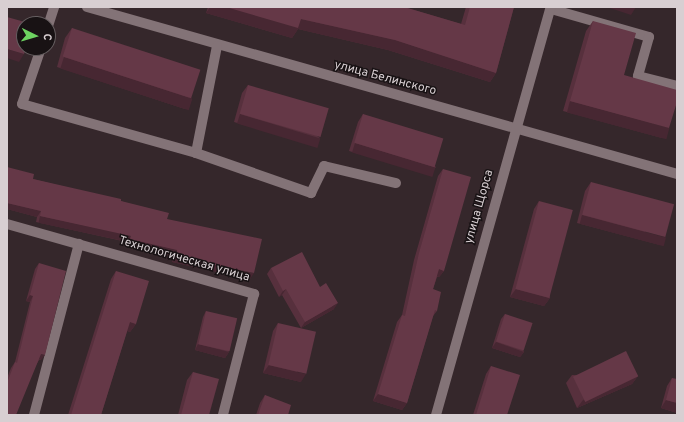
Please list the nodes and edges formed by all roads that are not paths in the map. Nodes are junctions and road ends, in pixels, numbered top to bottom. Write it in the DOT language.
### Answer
graph roads {
  1 [pos="87,7"];
  2 [pos="551,8"];
  3 [pos="217,46"];
  4 [pos="38,56"];
  5 [pos="677,86"];
  6 [pos="516,128"];
  7 [pos="196,153"];
  8 [pos="677,174"];
  9 [pos="396,183"];
  10 [pos="7,224"];
  11 [pos="79,244"];
  12 [pos="34,415"];
  13 [pos="223,415"];
  14 [pos="436,415"];
  1 -- 3 [label="street, улица Белинского"];
  2 -- 5 [label="street"];
  2 -- 6 [label="street, улица Щорса"];
  3 -- 6 [label="street, улица Белинского"];
  3 -- 7 [label="street"];
  4 -- 7 [label="street"];
  6 -- 8 [label="street, улица Белинского"];
  6 -- 14 [label="street, улица Щорса"];
  7 -- 9 [label="street"];
  10 -- 11 [label="street, Технологическая улица"];
  11 -- 12 [label="street"];
  11 -- 13 [label="street, Технологическая улица"];
}
